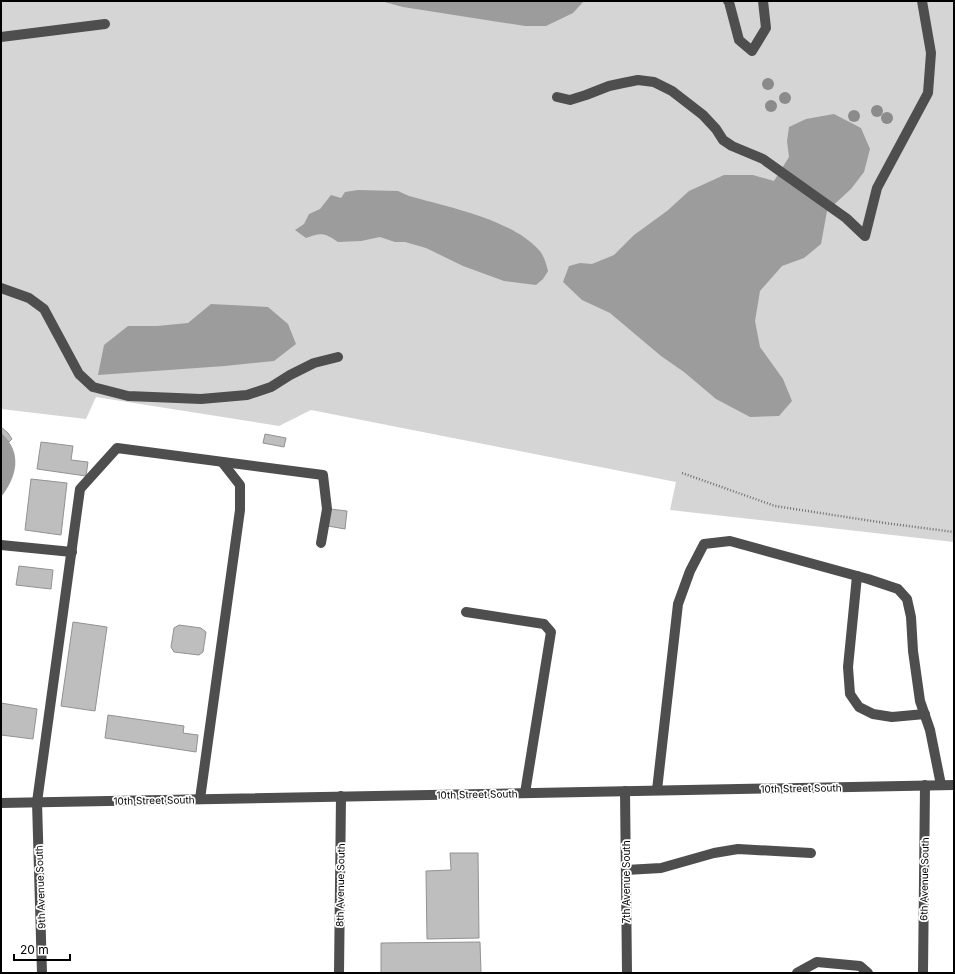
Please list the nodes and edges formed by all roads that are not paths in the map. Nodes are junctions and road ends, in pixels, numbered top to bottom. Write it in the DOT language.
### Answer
graph roads {
  1 [pos="728,1"];
  2 [pos="764,1"];
  3 [pos="922,1"];
  4 [pos="105,24"];
  5 [pos="1,38"];
  6 [pos="557,97"];
  7 [pos="1,288"];
  8 [pos="338,357"];
  9 [pos="222,462"];
  10 [pos="321,543"];
  11 [pos="1,545"];
  12 [pos="72,552"];
  13 [pos="856,576"];
  14 [pos="466,612"];
  15 [pos="925,714"];
  16 [pos="925,785"];
  17 [pos="941,785"];
  18 [pos="954,785"];
  19 [pos="657,790"];
  20 [pos="625,791"];
  21 [pos="525,793"];
  22 [pos="341,796"];
  23 [pos="200,799"];
  24 [pos="37,802"];
  25 [pos="1,803"];
  26 [pos="811,853"];
  27 [pos="626,870"];
  28 [pos="42,973"];
  29 [pos="339,973"];
  30 [pos="626,973"];
  31 [pos="797,973"];
  32 [pos="868,973"];
  33 [pos="923,973"];
  1 -- 2 [label="street"];
  3 -- 6 [label="street"];
  4 -- 5 [label="street"];
  7 -- 8 [label="street"];
  9 -- 10 [label="street"];
  9 -- 12 [label="street, 9th Avenue South"];
  9 -- 23 [label="street"];
  11 -- 12 [label="street"];
  12 -- 24 [label="street, 9th Avenue South"];
  13 -- 15 [label="street"];
  13 -- 15 [label="street"];
  13 -- 19 [label="street"];
  14 -- 21 [label="street"];
  15 -- 17 [label="street"];
  16 -- 17 [label="street, 10th Street South"];
  16 -- 19 [label="street, 10th Street South"];
  16 -- 33 [label="street, 6th Avenue South"];
  17 -- 18 [label="street, 10th Street South"];
  19 -- 20 [label="street, 10th Street South"];
  20 -- 21 [label="street, 10th Street South"];
  20 -- 27 [label="street, 7th Avenue South"];
  21 -- 22 [label="street, 10th Street South"];
  22 -- 23 [label="street, 10th Street South"];
  22 -- 29 [label="street, 8th Avenue South"];
  23 -- 24 [label="street, 10th Street South"];
  24 -- 25 [label="street, 10th Street South"];
  24 -- 28 [label="street, 9th Avenue South"];
  26 -- 27 [label="street"];
  27 -- 30 [label="street, 7th Avenue South"];
  31 -- 32 [label="street"];
}
